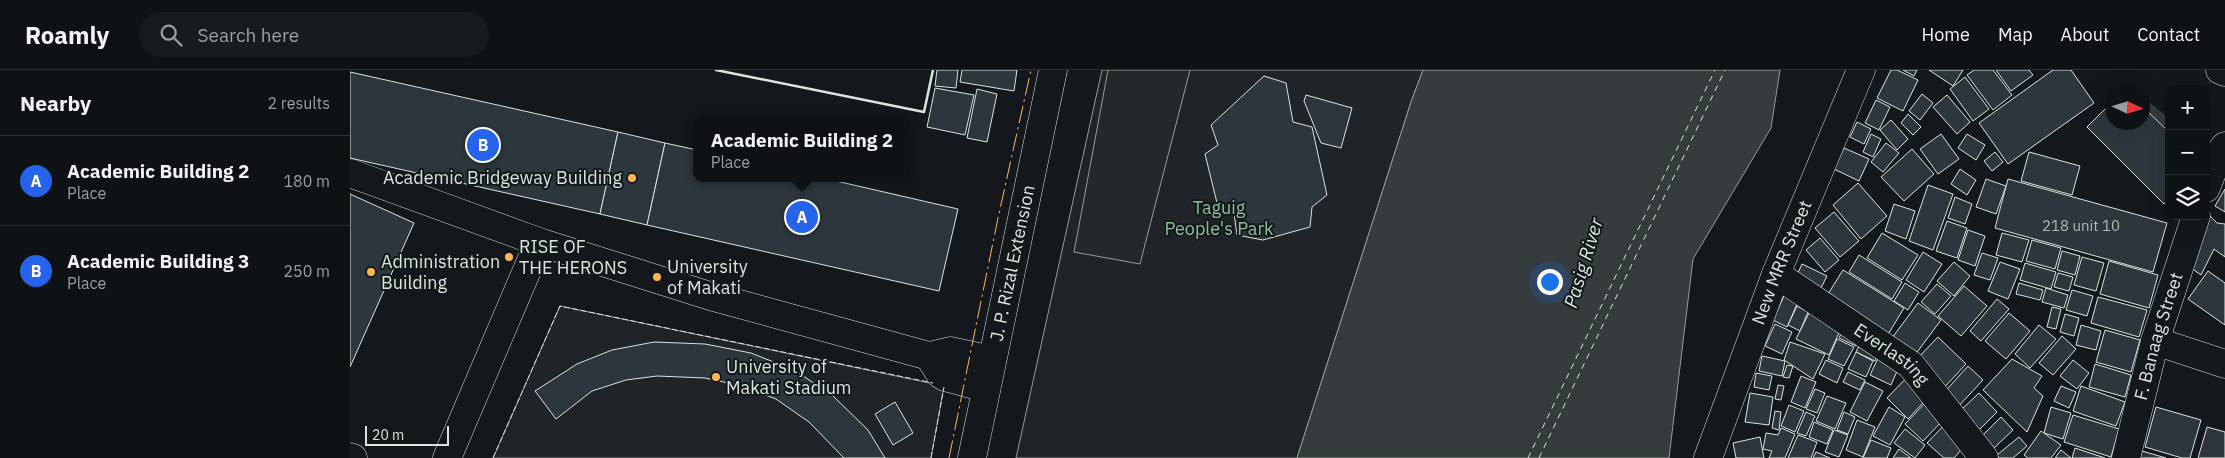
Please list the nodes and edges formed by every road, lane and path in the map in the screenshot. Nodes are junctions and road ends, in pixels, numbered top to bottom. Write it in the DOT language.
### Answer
graph roads {
  1 [pos="1053,70"];
  2 [pos="1861,70"];
  3 [pos="2220,70"];
  4 [pos="2225,72"];
  5 [pos="350,174"];
  6 [pos="2195,220"];
  7 [pos="539,242"];
  8 [pos="1776,274"];
  9 [pos="2155,341"];
  10 [pos="929,356"];
  11 [pos="992,360"];
  12 [pos="2225,364"];
  13 [pos="986,388"];
  14 [pos="447,458"];
  15 [pos="972,458"];
  16 [pos="1708,458"];
  17 [pos="1984,458"];
  18 [pos="2126,458"];
  1 -- 11 [label="street, J. P. Rizal Extension"];
  2 -- 8 [label="street, New MRR Street"];
  3 -- 4 [label="street"];
  5 -- 7 [label="street"];
  6 -- 9 [label="street, F. Banaag Street"];
  7 -- 10 [label="street"];
  7 -- 14 [label="street"];
  8 -- 16 [label="street, New MRR Street"];
  8 -- 17 [label="street, Everlasting"];
  9 -- 12 [label="street"];
  9 -- 18 [label="street, F. Banaag Street"];
  10 -- 11 [label="street"];
  10 -- 13 [label="street"];
  11 -- 13 [label="street, J. P. Rizal Extension"];
  13 -- 15 [label="street, J. P. Rizal Extension"];
}
